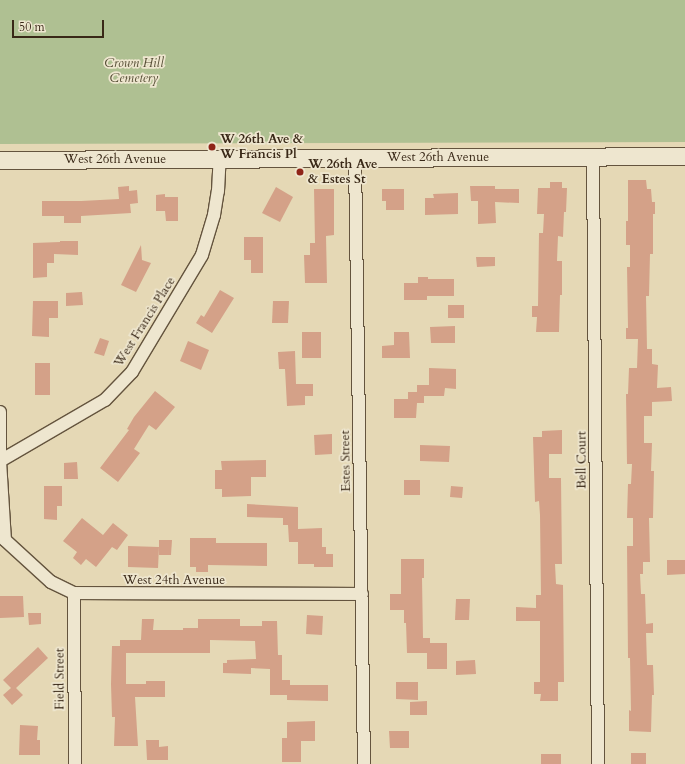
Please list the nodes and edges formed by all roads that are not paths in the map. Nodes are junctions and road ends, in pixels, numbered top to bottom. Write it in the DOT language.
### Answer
graph roads {
  1 [pos="593,156"];
  2 [pos="685,156"];
  3 [pos="220,158"];
  4 [pos="355,158"];
  5 [pos="0,160"];
  6 [pos="0,412"];
  7 [pos="0,462"];
  8 [pos="3,544"];
  9 [pos="74,593"];
  10 [pos="362,594"];
  11 [pos="75,764"];
  12 [pos="364,764"];
  13 [pos="598,764"];
  1 -- 2 [label="street, West 26th Avenue"];
  1 -- 4 [label="street, West 26th Avenue"];
  1 -- 13 [label="street, Bell Court"];
  3 -- 4 [label="street, West 26th Avenue"];
  3 -- 5 [label="street, West 26th Avenue"];
  3 -- 7 [label="street, West Francis Place"];
  4 -- 10 [label="street, Estes Street"];
  6 -- 7 [label="street"];
  7 -- 8 [label="street"];
  8 -- 9 [label="street, West 24th Avenue"];
  9 -- 10 [label="street, West 24th Avenue"];
  9 -- 11 [label="street, Field Street"];
  10 -- 12 [label="street, Estes Street"];
}
